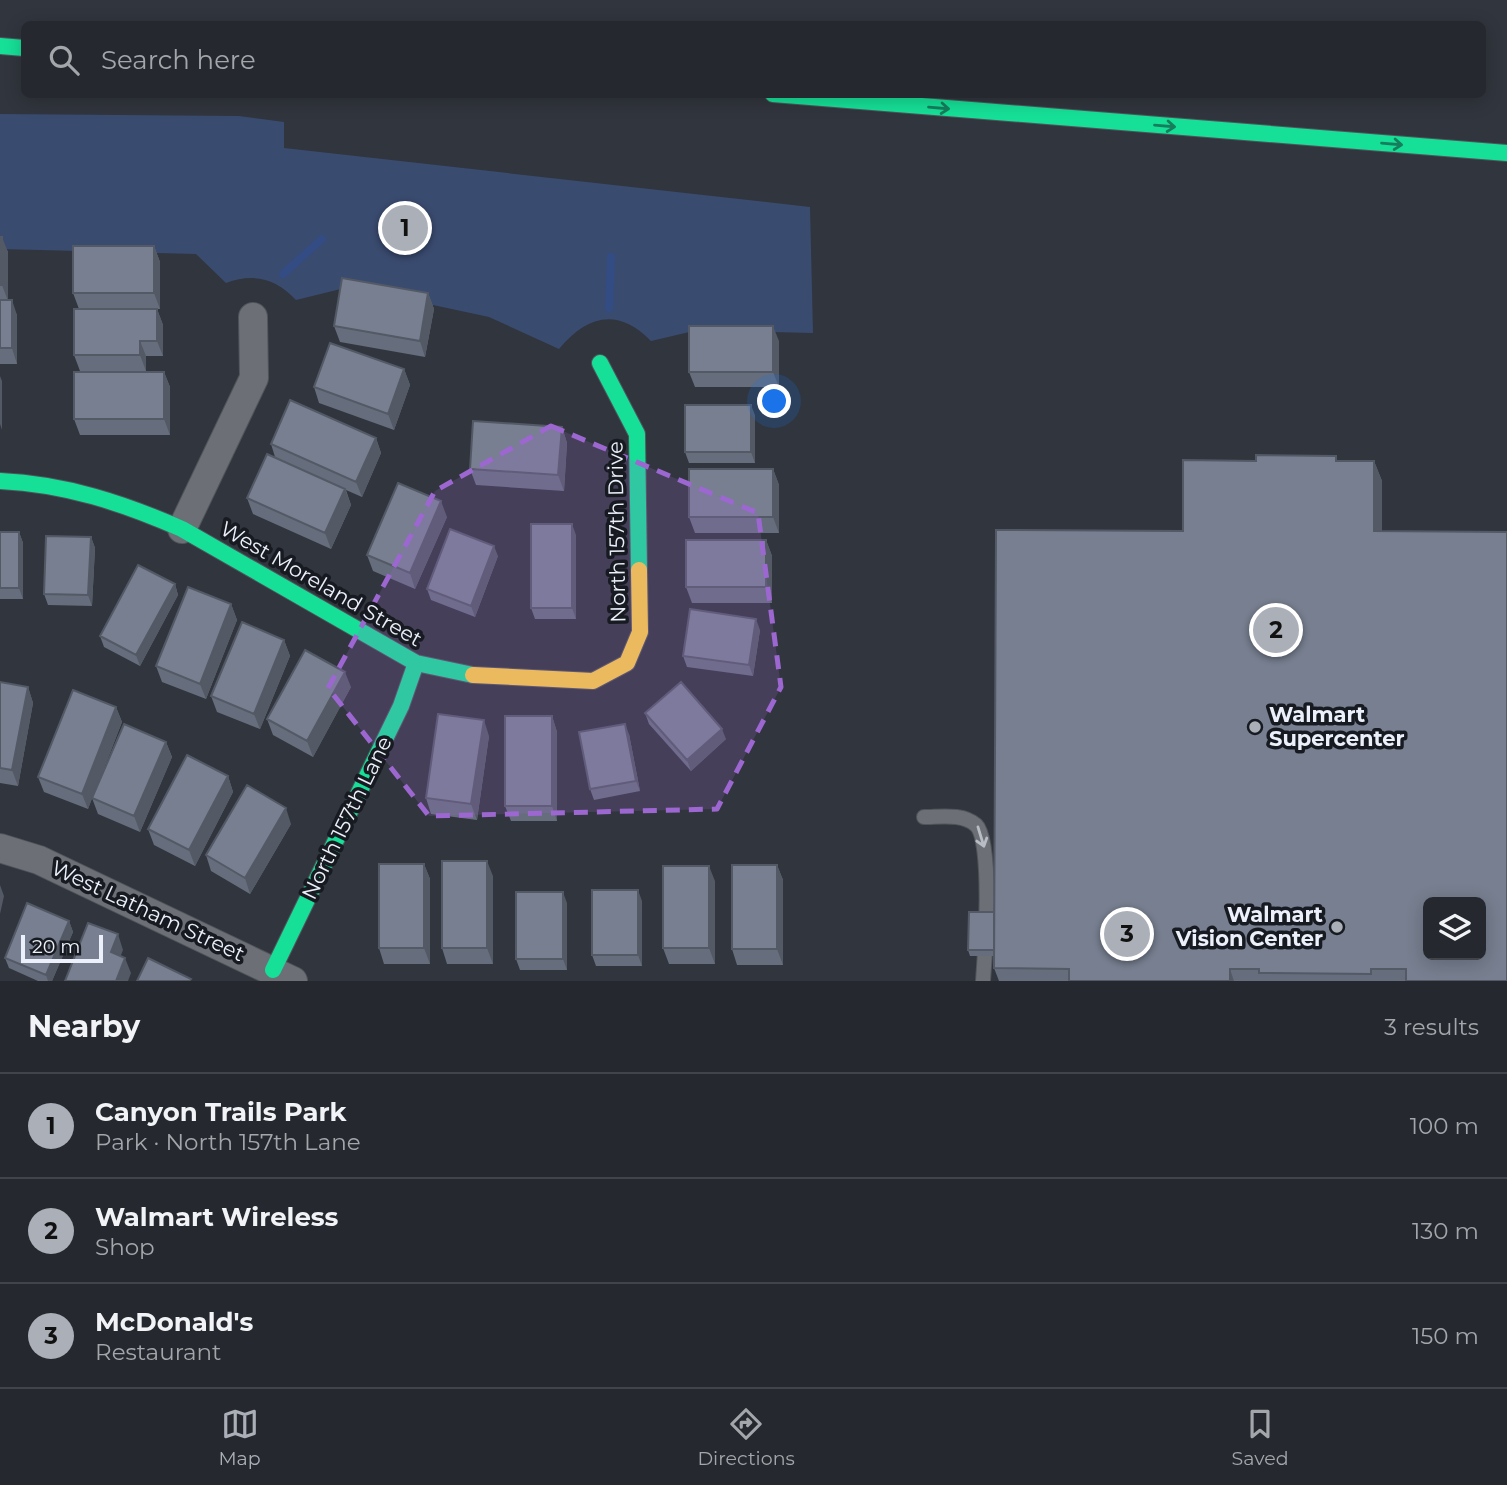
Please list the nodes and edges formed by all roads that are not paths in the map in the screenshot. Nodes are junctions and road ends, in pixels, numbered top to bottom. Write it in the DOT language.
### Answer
graph roads {
  1 [pos="0,46"];
  2 [pos="21,48"];
  3 [pos="823,98"];
  4 [pos="1507,153"];
  5 [pos="253,317"];
  6 [pos="600,363"];
  7 [pos="0,481"];
  8 [pos="182,529"];
  9 [pos="416,663"];
  10 [pos="626,663"];
  11 [pos="924,817"];
  12 [pos="0,848"];
  13 [pos="283,976"];
  14 [pos="983,981"];
  1 -- 2 [label="main road"];
  3 -- 4 [label="main road, one-way"];
  5 -- 8 [label="street"];
  6 -- 10 [label="main road, North 157th Drive"];
  7 -- 8 [label="main road, West Moreland Street"];
  8 -- 9 [label="main road, West Moreland Street"];
  9 -- 10 [label="main road, West Moreland Street"];
  9 -- 13 [label="main road, North 157th Lane"];
  11 -- 14 [label="lane, one-way"];
  12 -- 13 [label="street, West Latham Street"];
}
